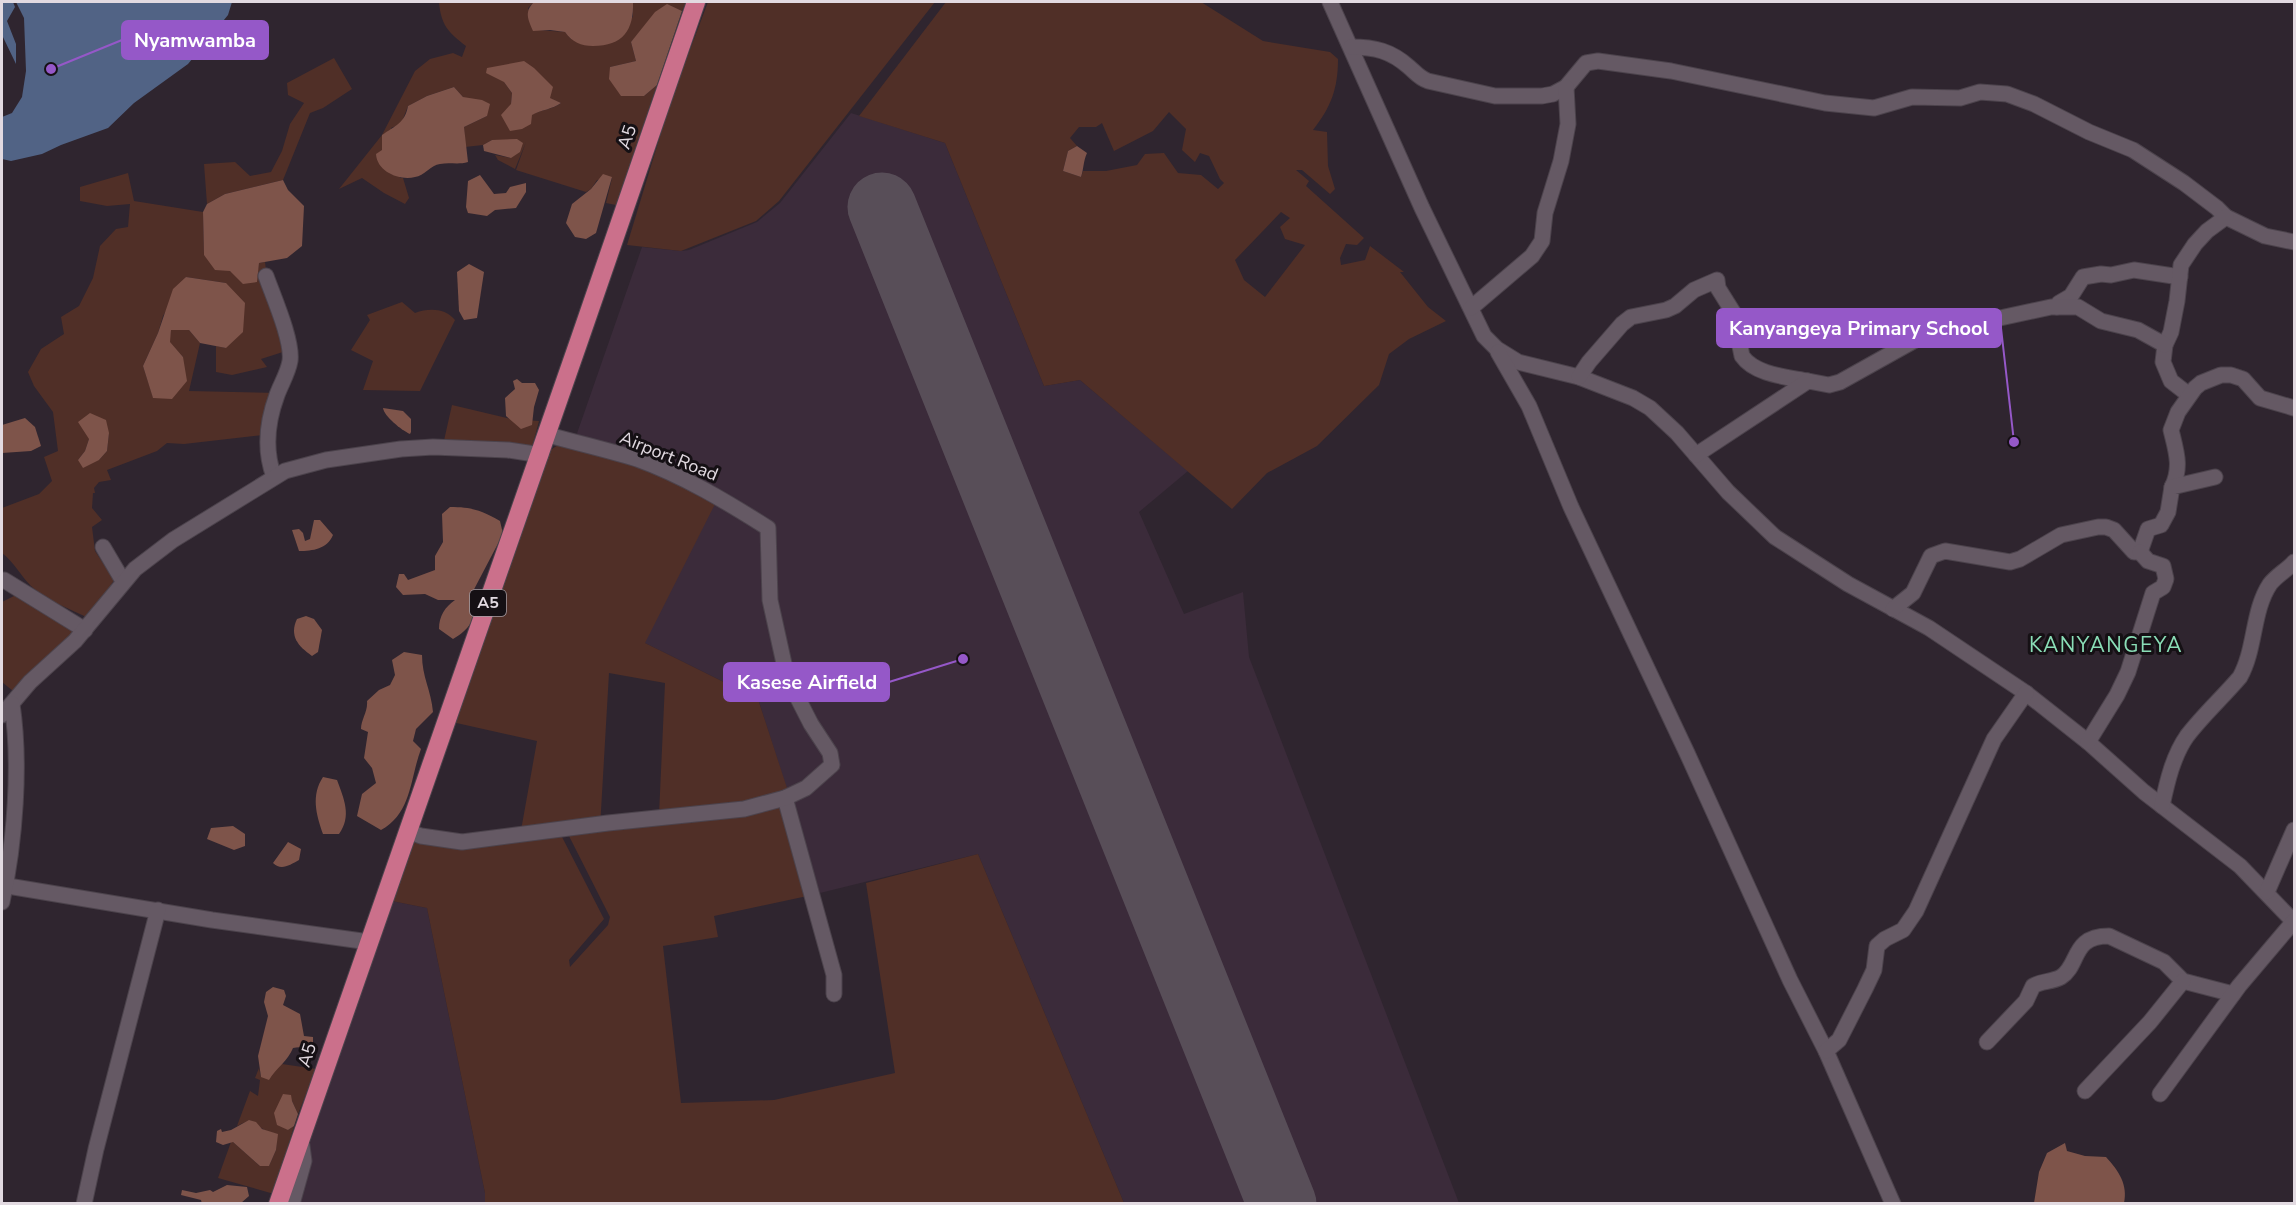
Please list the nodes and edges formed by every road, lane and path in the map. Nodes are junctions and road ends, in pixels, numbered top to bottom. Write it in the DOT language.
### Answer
graph roads {
  1 [pos="696,2"];
  2 [pos="1330,2"];
  3 [pos="1351,46"];
  4 [pos="1566,87"];
  5 [pos="2226,217"];
  6 [pos="2295,242"];
  7 [pos="266,276"];
  8 [pos="2180,277"];
  9 [pos="2057,307"];
  10 [pos="1471,308"];
  11 [pos="2165,345"];
  12 [pos="1497,349"];
  13 [pos="1580,377"];
  14 [pos="1808,381"];
  15 [pos="2189,395"];
  16 [pos="2295,408"];
  17 [pos="548,435"];
  18 [pos="541,455"];
  19 [pos="1696,455"];
  20 [pos="274,477"];
  21 [pos="2216,477"];
  22 [pos="2172,488"];
  23 [pos="103,547"];
  24 [pos="2140,552"];
  25 [pos="2295,562"];
  26 [pos="4,580"];
  27 [pos="123,581"];
  28 [pos="1893,609"];
  29 [pos="85,630"];
  30 [pos="2026,693"];
  31 [pos="7,709"];
  32 [pos="2088,742"];
  33 [pos="784,798"];
  34 [pos="7,803"];
  35 [pos="2162,806"];
  36 [pos="2295,830"];
  37 [pos="407,831"];
  38 [pos="3,885"];
  39 [pos="2267,892"];
  40 [pos="2,902"];
  41 [pos="158,910"];
  42 [pos="2294,922"];
  43 [pos="369,942"];
  44 [pos="2183,981"];
  45 [pos="834,994"];
  46 [pos="2233,994"];
  47 [pos="1988,1042"];
  48 [pos="1826,1051"];
  49 [pos="2085,1091"];
  50 [pos="2160,1094"];
  51 [pos="301,1140"];
  52 [pos="84,1203"];
  53 [pos="278,1203"];
  54 [pos="292,1203"];
  55 [pos="1893,1203"];
  1 -- 17 [label="highway, A5 / A5"];
  2 -- 3 [label="street"];
  3 -- 4 [label="street"];
  3 -- 10 [label="street"];
  4 -- 5 [label="street"];
  4 -- 10 [label="street"];
  5 -- 6 [label="street"];
  5 -- 8 [label="street"];
  7 -- 20 [label="street"];
  8 -- 9 [label="street"];
  8 -- 11 [label="street"];
  9 -- 11 [label="street"];
  9 -- 14 [label="street"];
  10 -- 12 [label="street"];
  11 -- 15 [label="street"];
  12 -- 13 [label="street"];
  12 -- 48 [label="street"];
  13 -- 14 [label="street"];
  13 -- 19 [label="street"];
  14 -- 19 [label="street"];
  15 -- 16 [label="street"];
  15 -- 22 [label="street"];
  17 -- 18 [label="highway, A5 / A5"];
  17 -- 33 [label="street, Airport Road"];
  18 -- 20 [label="street"];
  18 -- 37 [label="highway, A5 / A5"];
  19 -- 28 [label="street"];
  20 -- 27 [label="street"];
  21 -- 22 [label="street"];
  22 -- 24 [label="street"];
  23 -- 27 [label="street"];
  24 -- 28 [label="street"];
  24 -- 32 [label="street"];
  25 -- 35 [label="street"];
  26 -- 29 [label="street"];
  27 -- 29 [label="street"];
  28 -- 30 [label="street"];
  29 -- 31 [label="street"];
  30 -- 32 [label="street"];
  30 -- 48 [label="street"];
  31 -- 34 [label="street"];
  32 -- 35 [label="street"];
  33 -- 37 [label="street"];
  33 -- 45 [label="street"];
  34 -- 38 [label="street"];
  35 -- 39 [label="street"];
  36 -- 39 [label="street"];
  37 -- 43 [label="highway, A5 / A5"];
  38 -- 40 [label="street"];
  38 -- 41 [label="street"];
  39 -- 42 [label="street"];
  41 -- 43 [label="street"];
  41 -- 52 [label="street"];
  42 -- 46 [label="street"];
  43 -- 51 [label="highway, A5 / A5"];
  44 -- 46 [label="street"];
  44 -- 47 [label="street"];
  44 -- 49 [label="street"];
  46 -- 50 [label="street"];
  48 -- 55 [label="street"];
  51 -- 53 [label="highway, A5 / A5"];
  51 -- 54 [label="street"];
}
